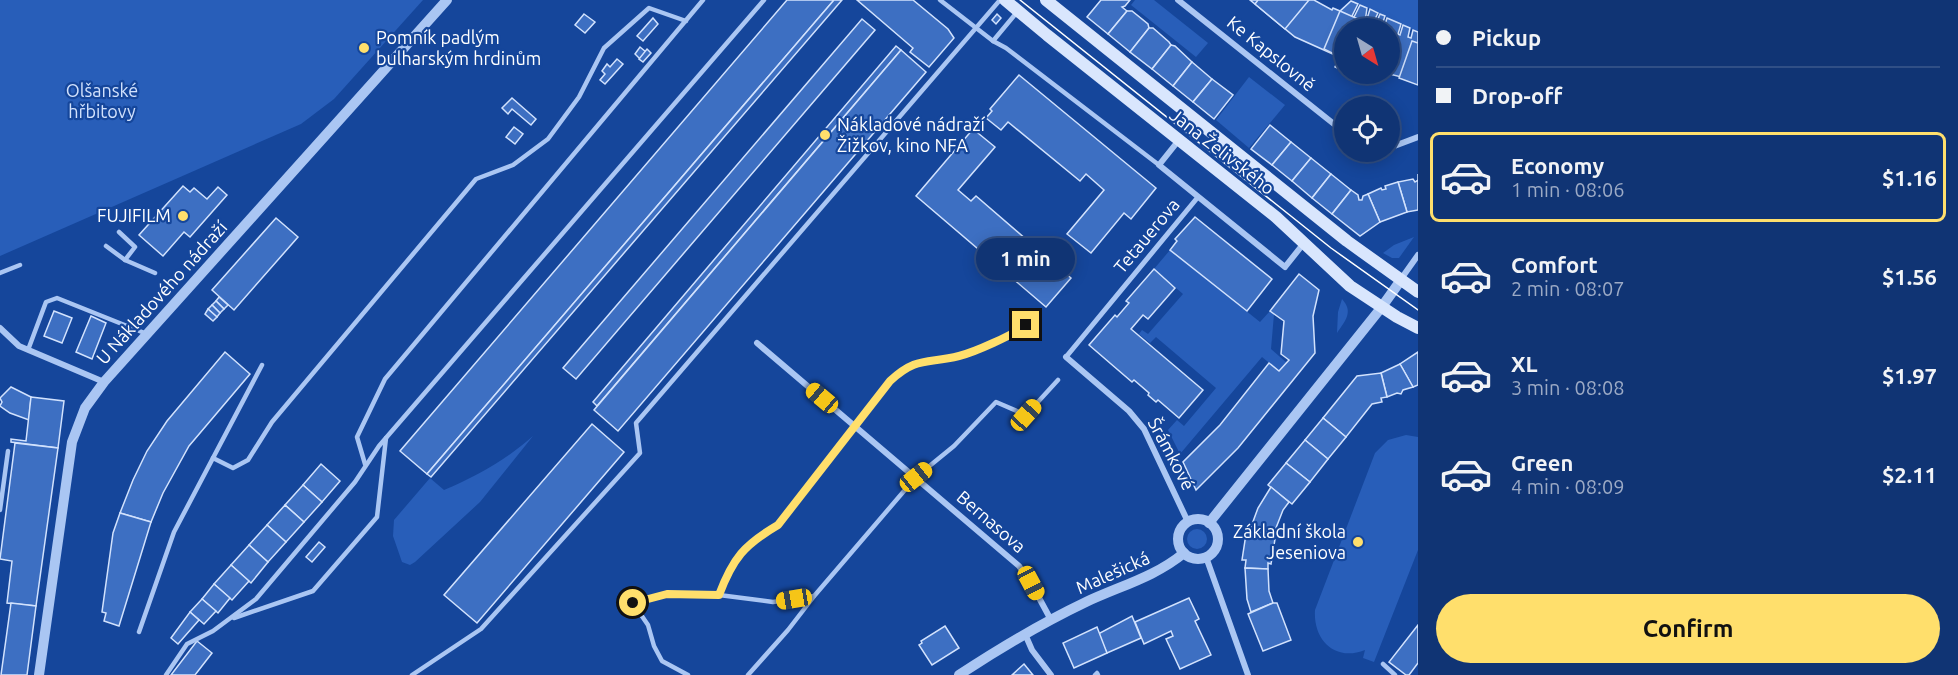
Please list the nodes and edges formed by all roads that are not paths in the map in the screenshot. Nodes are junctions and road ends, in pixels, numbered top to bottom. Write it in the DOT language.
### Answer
graph roads {
  1 [pos="447,0"];
  2 [pos="703,0"];
  3 [pos="764,0"];
  4 [pos="940,0"];
  5 [pos="1000,0"];
  6 [pos="1005,0"];
  7 [pos="1046,0"];
  8 [pos="1178,0"];
  9 [pos="1018,11"];
  10 [pos="686,21"];
  11 [pos="975,28"];
  12 [pos="993,41"];
  13 [pos="1334,124"];
  14 [pos="1418,137"];
  15 [pos="1179,140"];
  16 [pos="1400,144"];
  17 [pos="1159,165"];
  18 [pos="1198,197"];
  19 [pos="119,232"];
  20 [pos="1304,243"];
  21 [pos="106,246"];
  22 [pos="1418,255"];
  23 [pos="125,260"];
  24 [pos="20,265"];
  25 [pos="0,273"];
  26 [pos="155,273"];
  27 [pos="1401,280"];
  28 [pos="1418,292"];
  29 [pos="1381,308"];
  30 [pos="1026,325"];
  31 [pos="1418,327"];
  32 [pos="0,328"];
  33 [pos="147,334"];
  34 [pos="757,343"];
  35 [pos="28,350"];
  36 [pos="1066,357"];
  37 [pos="262,365"];
  38 [pos="1058,380"];
  39 [pos="104,382"];
  40 [pos="855,425"];
  41 [pos="386,438"];
  42 [pos="8,451"];
  43 [pos="213,458"];
  44 [pos="366,464"];
  45 [pos="916,477"];
  46 [pos="0,510"];
  47 [pos="1188,522"];
  48 [pos="1209,523"];
  49 [pos="1184,553"];
  50 [pos="1206,557"];
  51 [pos="719,595"];
  52 [pos="815,595"];
  53 [pos="228,620"];
  54 [pos="1051,620"];
  55 [pos="139,632"];
  56 [pos="1025,634"];
  57 [pos="1383,664"];
  58 [pos="39,675"];
  59 [pos="166,675"];
  60 [pos="412,675"];
  61 [pos="688,675"];
  62 [pos="748,675"];
  63 [pos="959,675"];
  64 [pos="1051,675"];
  65 [pos="1248,675"];
  66 [pos="1395,675"];
  1 -- 33 [label="street, U Nákladového nádraží"];
  2 -- 10 [label="lane"];
  3 -- 41 [label="lane"];
  4 -- 11 [label="lane"];
  5 -- 11 [label="lane"];
  6 -- 9 [label="main road, Jana Želivského"];
  7 -- 27 [label="main road, Jana Želivského"];
  8 -- 13 [label="street, Ke Kapslovně"];
  9 -- 12 [label="lane"];
  9 -- 15 [label="main road, Jana Želivského"];
  10 -- 43 [label="lane"];
  10 -- 44 [label="lane"];
  11 -- 12 [label="lane"];
  11 -- 60 [label="lane"];
  12 -- 17 [label="lane"];
  14 -- 16 [label="street"];
  15 -- 17 [label="street"];
  15 -- 20 [label="main road, Jana Želivského"];
  17 -- 18 [label="street, Tetauerova"];
  18 -- 20 [label="street"];
  18 -- 36 [label="street, Tetauerova"];
  19 -- 23 [label="lane"];
  20 -- 29 [label="main road, Jana Želivského"];
  21 -- 23 [label="lane"];
  22 -- 27 [label="street"];
  23 -- 26 [label="lane"];
  24 -- 25 [label="lane"];
  27 -- 28 [label="main road, Jana Želivského"];
  27 -- 29 [label="street"];
  29 -- 31 [label="main road, Jana Želivského"];
  29 -- 48 [label="street"];
  30 -- 40 [label="lane"];
  32 -- 35 [label="street"];
  33 -- 35 [label="lane"];
  33 -- 39 [label="street, U Nákladového nádraží"];
  34 -- 40 [label="street, Bernasova"];
  35 -- 39 [label="street"];
  36 -- 47 [label="street, Šrámkové"];
  37 -- 43 [label="lane"];
  38 -- 45 [label="lane"];
  39 -- 58 [label="street, U Nákladového nádraží"];
  40 -- 45 [label="street, Bernasova"];
  40 -- 51 [label="lane"];
  41 -- 44 [label="lane"];
  41 -- 53 [label="lane"];
  42 -- 46 [label="lane"];
  43 -- 55 [label="lane"];
  44 -- 53 [label="lane"];
  45 -- 52 [label="lane"];
  45 -- 54 [label="street, Bernasova"];
  47 -- 48 [label="street"];
  47 -- 49 [label="street"];
  48 -- 50 [label="street"];
  49 -- 50 [label="street"];
  49 -- 54 [label="street, Malešická"];
  50 -- 65 [label="street"];
  51 -- 52 [label="lane"];
  51 -- 61 [label="lane"];
  52 -- 62 [label="lane"];
  53 -- 59 [label="lane"];
  54 -- 56 [label="street, Malešická"];
  56 -- 63 [label="street, Malešická"];
  56 -- 64 [label="street"];
  57 -- 66 [label="lane"];
}
